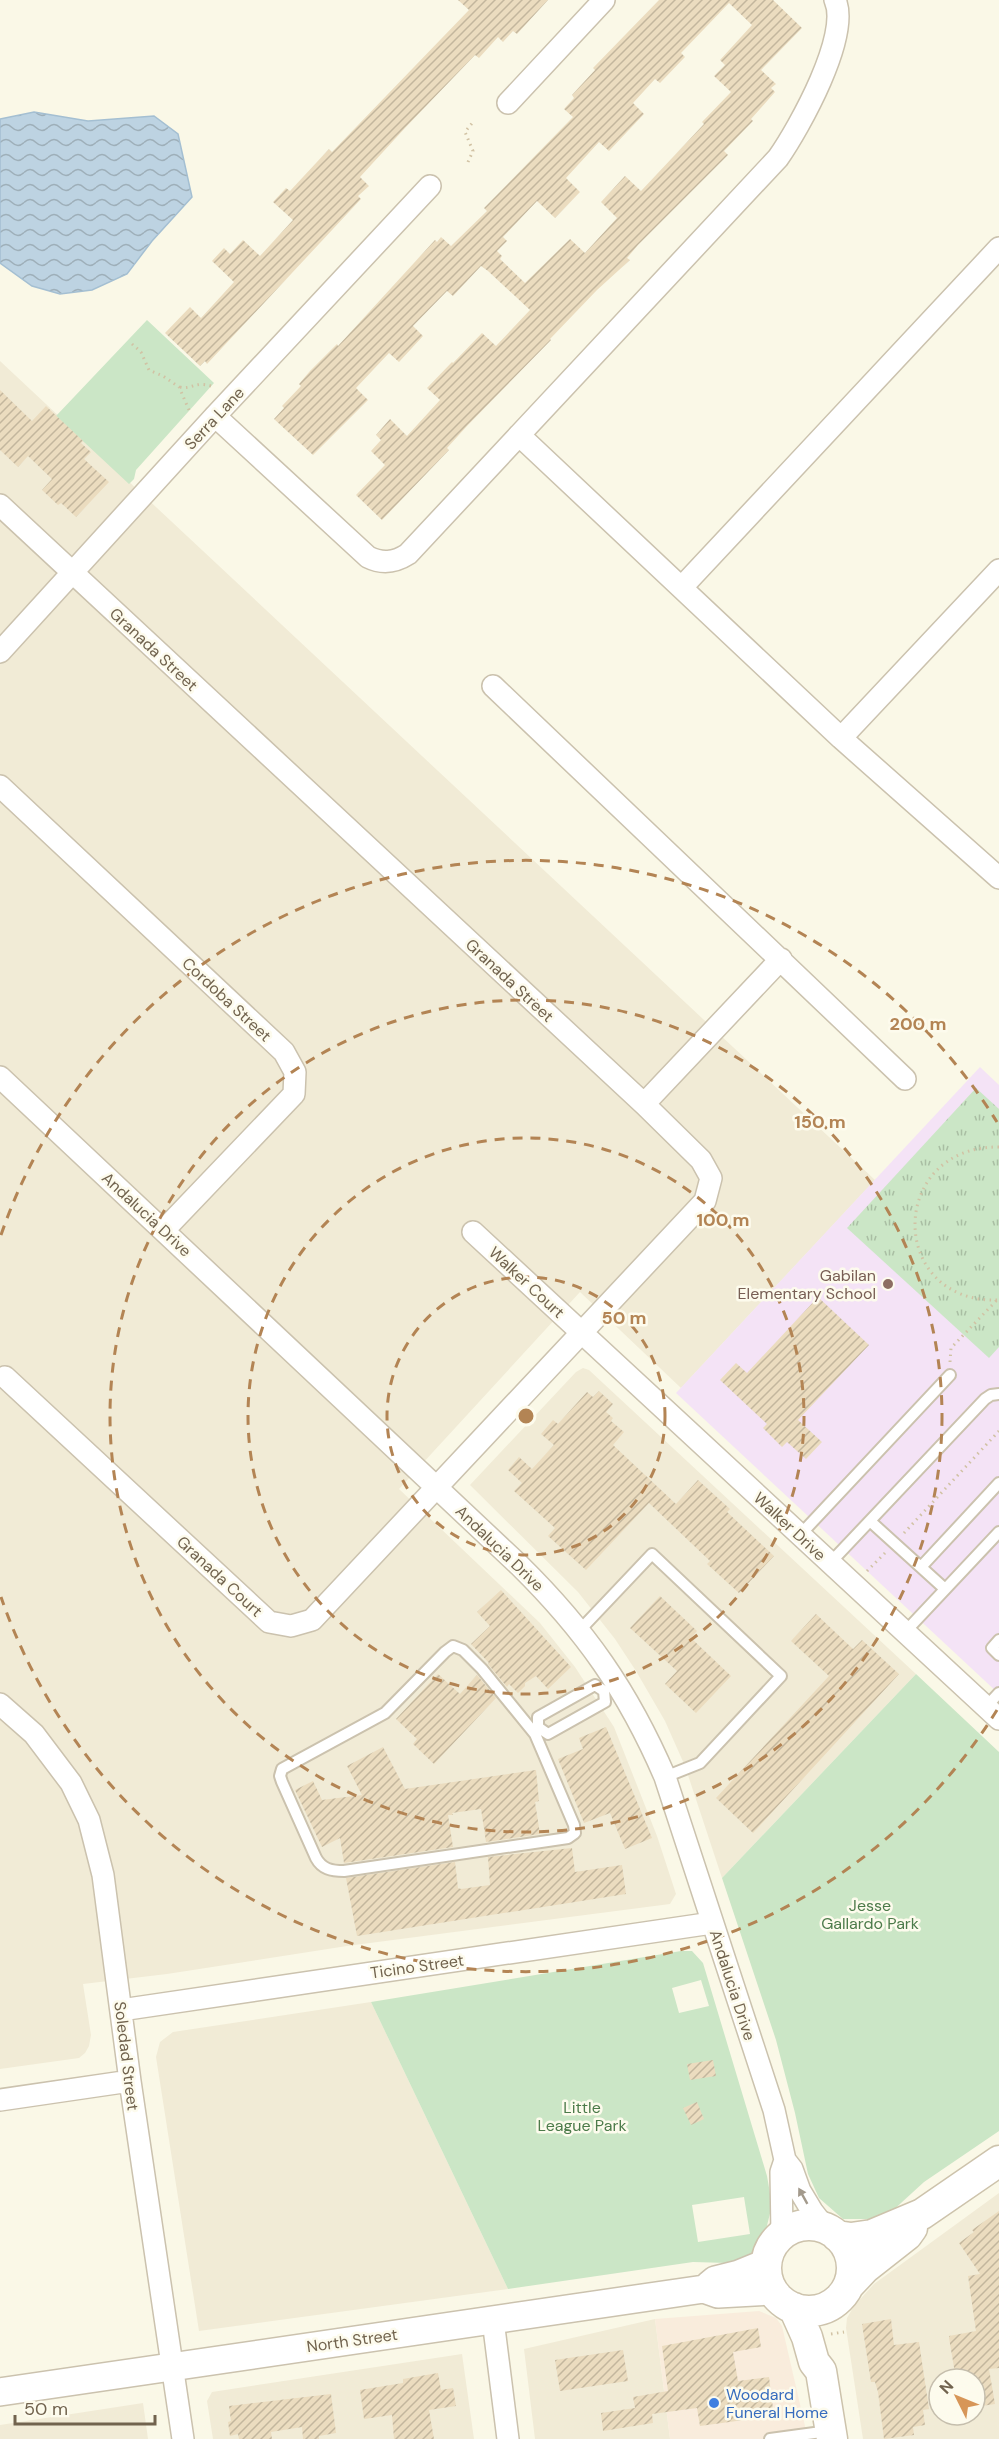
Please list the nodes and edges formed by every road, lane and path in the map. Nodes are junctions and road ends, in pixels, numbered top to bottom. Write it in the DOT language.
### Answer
graph roads {
  1 [pos="604,0"];
  2 [pos="835,0"];
  3 [pos="508,103"];
  4 [pos="472,122"];
  5 [pos="468,162"];
  6 [pos="430,186"];
  7 [pos="999,248"];
  8 [pos="132,344"];
  9 [pos="190,386"];
  10 [pos="211,386"];
  11 [pos="179,387"];
  12 [pos="185,399"];
  13 [pos="189,410"];
  14 [pos="215,416"];
  15 [pos="519,435"];
  16 [pos="0,505"];
  17 [pos="999,570"];
  18 [pos="72,573"];
  19 [pos="682,587"];
  20 [pos="0,652"];
  21 [pos="493,686"];
  22 [pos="841,738"];
  23 [pos="0,786"];
  24 [pos="999,878"];
  25 [pos="781,959"];
  26 [pos="0,1077"];
  27 [pos="905,1079"];
  28 [pos="644,1104"];
  29 [pos="999,1147"];
  30 [pos="164,1230"];
  31 [pos="473,1232"];
  32 [pos="998,1300"];
  33 [pos="581,1332"];
  34 [pos="950,1375"];
  35 [pos="5,1377"];
  36 [pos="999,1394"];
  37 [pos="999,1431"];
  38 [pos="999,1483"];
  39 [pos="437,1486"];
  40 [pos="870,1521"];
  41 [pos="999,1532"];
  42 [pos="800,1535"];
  43 [pos="894,1543"];
  44 [pos="830,1563"];
  45 [pos="921,1567"];
  46 [pos="867,1571"];
  47 [pos="945,1589"];
  48 [pos="580,1630"];
  49 [pos="905,1632"];
  50 [pos="999,1640"];
  51 [pos="999,1655"];
  52 [pos="611,1687"];
  53 [pos="0,1704"];
  54 [pos="995,1706"];
  55 [pos="535,1729"];
  56 [pos="665,1777"];
  57 [pos="712,1923"];
  58 [pos="121,2010"];
  59 [pos="129,2081"];
  60 [pos="0,2100"];
  61 [pos="785,2160"];
  62 [pos="999,2161"];
  63 [pos="922,2214"];
  64 [pos="832,2232"];
  65 [pos="782,2234"];
  66 [pos="778,2287"];
  67 [pos="839,2295"];
  68 [pos="493,2320"];
  69 [pos="172,2366"];
  70 [pos="821,2371"];
  71 [pos="0,2392"];
  72 [pos="831,2435"];
  73 [pos="183,2439"];
  74 [pos="508,2439"];
  75 [pos="770,2439"];
  1 -- 3 [label="street"];
  2 -- 15 [label="street"];
  4 -- 5 [label="path"];
  6 -- 14 [label="street, Serra Lane"];
  7 -- 19 [label="street"];
  8 -- 11 [label="path"];
  9 -- 10 [label="path"];
  9 -- 11 [label="path"];
  9 -- 12 [label="path"];
  11 -- 12 [label="path"];
  12 -- 13 [label="path"];
  14 -- 15 [label="street"];
  14 -- 18 [label="street, Serra Lane"];
  15 -- 19 [label="street"];
  16 -- 18 [label="street, Granada Street"];
  17 -- 22 [label="street"];
  18 -- 20 [label="street, Serra Lane"];
  18 -- 28 [label="street, Granada Street"];
  19 -- 22 [label="street"];
  21 -- 25 [label="street"];
  22 -- 24 [label="street"];
  23 -- 30 [label="street, Cordoba Street"];
  25 -- 27 [label="street"];
  25 -- 28 [label="street"];
  26 -- 30 [label="street, Andalucia Drive"];
  28 -- 33 [label="street, Granada Street"];
  29 -- 32 [label="path"];
  30 -- 39 [label="street, Andalucia Drive"];
  31 -- 33 [label="street, Walker Court"];
  32 -- 34 [label="path"];
  33 -- 39 [label="street, Granada Street"];
  33 -- 42 [label="street, Walker Drive"];
  34 -- 42 [label="lane"];
  35 -- 39 [label="street, Granada Court"];
  36 -- 40 [label="lane"];
  37 -- 43 [label="path"];
  38 -- 45 [label="lane"];
  39 -- 48 [label="street, Andalucia Drive"];
  40 -- 43 [label="lane"];
  40 -- 44 [label="lane"];
  41 -- 47 [label="lane"];
  42 -- 44 [label="street, Walker Drive"];
  43 -- 45 [label="lane"];
  43 -- 46 [label="path"];
  44 -- 49 [label="street, Walker Drive"];
  45 -- 47 [label="lane"];
  47 -- 49 [label="lane"];
  48 -- 52 [label="street, Andalucia Drive"];
  48 -- 56 [label="lane"];
  49 -- 54 [label="street, Walker Drive"];
  50 -- 51 [label="lane"];
  52 -- 55 [label="lane"];
  52 -- 55 [label="lane"];
  52 -- 56 [label="street, Andalucia Drive"];
  53 -- 58 [label="street, Soledad Street"];
  55 -- 55 [label="lane"];
  56 -- 57 [label="street, Andalucia Drive"];
  57 -- 58 [label="street, Ticino Street"];
  57 -- 61 [label="street, Andalucia Drive"];
  58 -- 59 [label="street, Soledad Street"];
  59 -- 60 [label="street"];
  59 -- 69 [label="street, Soledad Street"];
  64 -- 61 [label="street, Andalucia Drive, one-way"];
  61 -- 65 [label="street, Andalucia Drive"];
  62 -- 63 [label="main road"];
  63 -- 64 [label="main road"];
  63 -- 67 [label="main road"];
  64 -- 65 [label="main road"];
  64 -- 67 [label="main road"];
  65 -- 66 [label="main road"];
  66 -- 67 [label="main road"];
  66 -- 68 [label="street, North Street"];
  66 -- 70 [label="main road"];
  67 -- 70 [label="main road"];
  68 -- 69 [label="street, North Street"];
  68 -- 74 [label="street"];
  69 -- 71 [label="street, North Street"];
  69 -- 73 [label="street, Soledad Street"];
  70 -- 72 [label="main road"];
  72 -- 75 [label="lane"];
}
